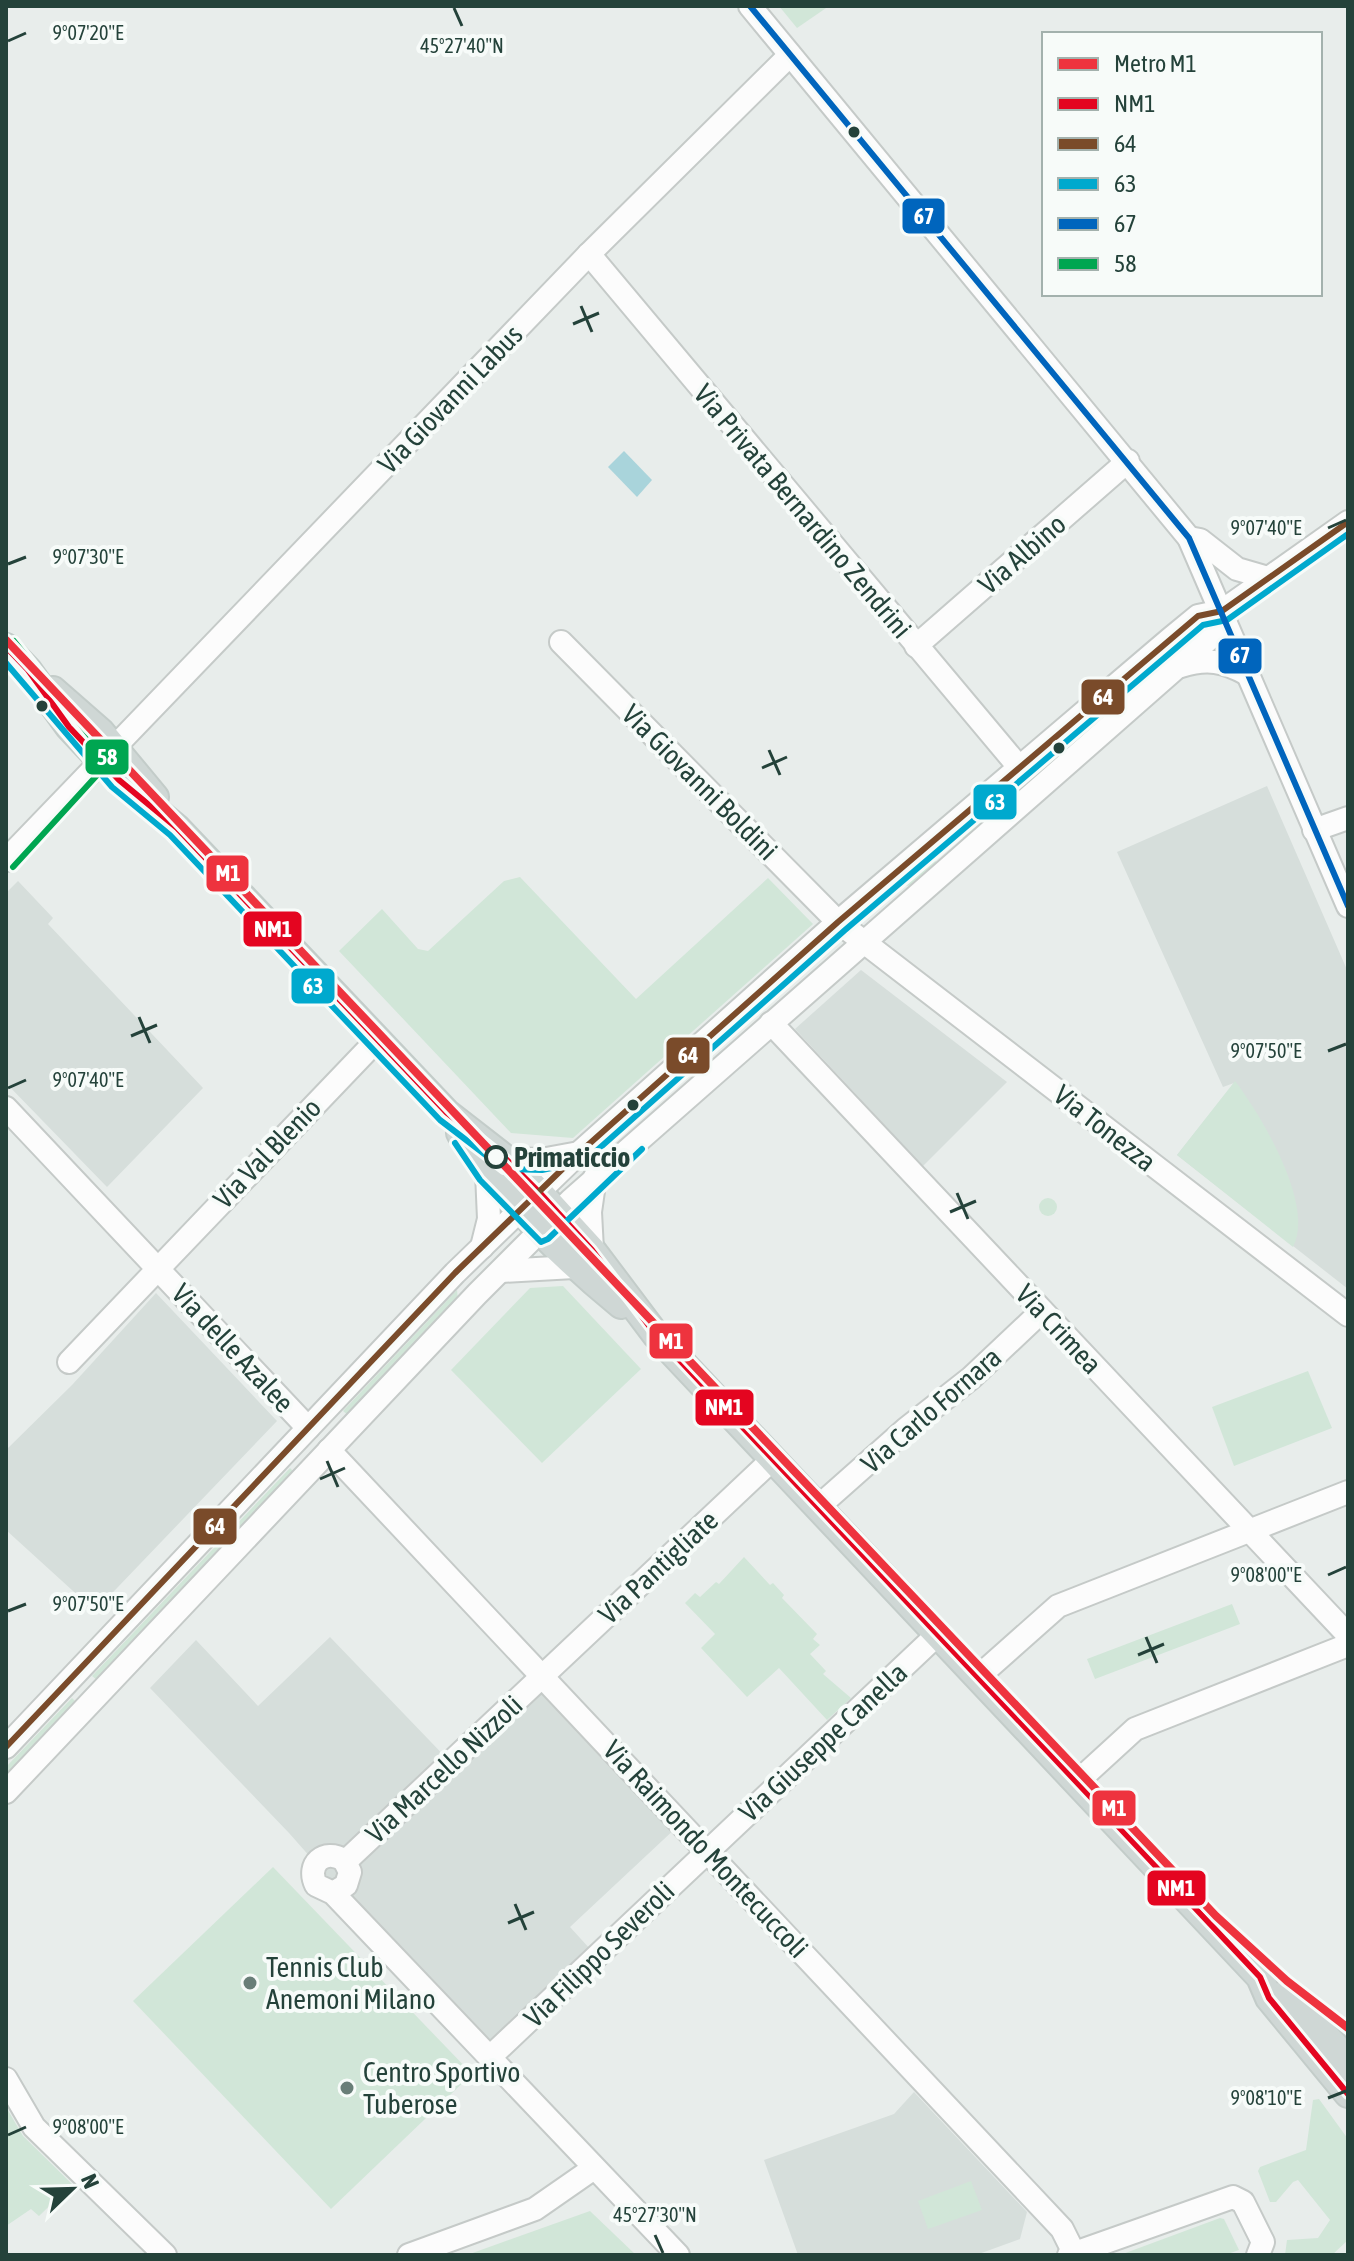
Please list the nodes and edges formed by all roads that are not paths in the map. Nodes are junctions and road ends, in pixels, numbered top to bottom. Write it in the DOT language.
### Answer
graph roads {
  1 [pos="750,6"];
  2 [pos="790,55"];
  3 [pos="589,254"];
  4 [pos="1128,461"];
  5 [pos="1348,522"];
  6 [pos="1189,538"];
  7 [pos="1268,578"];
  8 [pos="1222,611"];
  9 [pos="561,642"];
  10 [pos="916,646"];
  11 [pos="6,647"];
  12 [pos="1179,666"];
  13 [pos="1247,674"];
  14 [pos="1076,718"];
  15 [pos="1091,740"];
  16 [pos="107,754"];
  17 [pos="1019,767"];
  18 [pos="1348,818"];
  19 [pos="949,830"];
  20 [pos="1314,830"];
  21 [pos="928,848"];
  22 [pos="965,851"];
  23 [pos="6,860"];
  24 [pos="943,870"];
  25 [pos="1348,906"];
  26 [pos="838,922"];
  27 [pos="862,941"];
  28 [pos="803,956"];
  29 [pos="822,976"];
  30 [pos="771,1023"];
  31 [pos="377,1040"];
  32 [pos="6,1108"];
  33 [pos="617,1119"];
  34 [pos="632,1144"];
  35 [pos="579,1153"];
  36 [pos="496,1166"];
  37 [pos="595,1177"];
  38 [pos="530,1201"];
  39 [pos="550,1223"];
  40 [pos="481,1248"];
  41 [pos="583,1258"];
  42 [pos="158,1268"];
  43 [pos="501,1271"];
  44 [pos="1042,1311"];
  45 [pos="1348,1315"];
  46 [pos="69,1362"];
  47 [pos="308,1428"];
  48 [pos="329,1450"];
  49 [pos="773,1459"];
  50 [pos="1348,1492"];
  51 [pos="818,1507"];
  52 [pos="1251,1532"];
  53 [pos="938,1634"];
  54 [pos="1348,1635"];
  55 [pos="1348,1645"];
  56 [pos="543,1676"];
  57 [pos="978,1677"];
  58 [pos="6,1747"];
  59 [pos="1077,1782"];
  60 [pos="6,1792"];
  61 [pos="708,1850"];
  62 [pos="346,1861"];
  63 [pos="333,1893"];
  64 [pos="1260,1977"];
  65 [pos="490,2057"];
  66 [pos="1348,2060"];
  67 [pos="6,2079"];
  68 [pos="1348,2094"];
  69 [pos="594,2168"];
  70 [pos="1072,2254"];
  71 [pos="165,2255"];
  72 [pos="409,2255"];
  73 [pos="678,2255"];
  74 [pos="1258,2255"];
  1 -- 2 [label="street"];
  2 -- 3 [label="street, Via Giovanni Labus"];
  2 -- 4 [label="street"];
  3 -- 10 [label="street, Via Privata Bernardino Zendrini"];
  3 -- 16 [label="street, Via Giovanni Labus"];
  4 -- 6 [label="street"];
  4 -- 10 [label="street, Via Albino"];
  5 -- 7 [label="street"];
  6 -- 7 [label="street"];
  6 -- 8 [label="street"];
  7 -- 8 [label="street"];
  8 -- 12 [label="street"];
  8 -- 13 [label="street"];
  8 -- 14 [label="street"];
  9 -- 26 [label="street, Via Giovanni Boldini"];
  10 -- 17 [label="street, Via Privata Bernardino Zendrini"];
  11 -- 16 [label="main road"];
  12 -- 13 [label="street"];
  12 -- 15 [label="street"];
  13 -- 20 [label="street"];
  14 -- 15 [label="street"];
  14 -- 17 [label="street"];
  15 -- 22 [label="street"];
  16 -- 23 [label="street, Via Giovanni Labus"];
  16 -- 31 [label="main road"];
  17 -- 19 [label="street"];
  18 -- 20 [label="street"];
  19 -- 21 [label="street"];
  19 -- 22 [label="street"];
  20 -- 25 [label="street"];
  21 -- 24 [label="street"];
  21 -- 26 [label="street"];
  22 -- 24 [label="street"];
  24 -- 27 [label="street"];
  26 -- 27 [label="street, Via Giovanni Boldini"];
  26 -- 28 [label="street"];
  27 -- 29 [label="street"];
  27 -- 45 [label="street, Via Tonezza"];
  28 -- 29 [label="street"];
  28 -- 33 [label="street"];
  29 -- 30 [label="street"];
  30 -- 34 [label="street"];
  30 -- 44 [label="street, Via Crimea"];
  31 -- 36 [label="main road"];
  31 -- 42 [label="street, Via Val Blenio"];
  32 -- 42 [label="street, Via delle Azalee"];
  33 -- 34 [label="street"];
  33 -- 35 [label="street"];
  34 -- 37 [label="street"];
  35 -- 36 [label="street"];
  35 -- 38 [label="street"];
  36 -- 38 [label="main road"];
  36 -- 40 [label="street"];
  37 -- 39 [label="street"];
  37 -- 41 [label="street"];
  38 -- 39 [label="main road"];
  38 -- 40 [label="street"];
  39 -- 41 [label="main road"];
  39 -- 43 [label="street"];
  40 -- 47 [label="street"];
  41 -- 43 [label="street"];
  41 -- 49 [label="main road"];
  42 -- 46 [label="street, Via delle Azalee"];
  42 -- 47 [label="street, Via delle Azalee"];
  43 -- 48 [label="street"];
  44 -- 51 [label="street, Via Carlo Fornara"];
  44 -- 52 [label="street, Via Crimea"];
  47 -- 48 [label="street, Via delle Azalee"];
  47 -- 58 [label="street"];
  48 -- 56 [label="street, Via Raimondo Montecuccoli"];
  48 -- 60 [label="street"];
  49 -- 51 [label="main road"];
  49 -- 56 [label="street, Via Pantigliate"];
  50 -- 52 [label="street"];
  51 -- 53 [label="main road"];
  52 -- 54 [label="street, Via Crimea"];
  52 -- 57 [label="street"];
  53 -- 57 [label="main road"];
  53 -- 61 [label="street, Via Giuseppe Canella"];
  55 -- 59 [label="street"];
  56 -- 61 [label="street, Via Raimondo Montecuccoli"];
  56 -- 62 [label="street, Via Marcello Nizzoli"];
  57 -- 59 [label="main road"];
  59 -- 64 [label="main road"];
  61 -- 65 [label="street, Via Filippo Severoli"];
  61 -- 70 [label="street, Via Raimondo Montecuccoli"];
  62 -- 63 [label="street"];
  62 -- 63 [label="street"];
  63 -- 65 [label="street"];
  64 -- 66 [label="main road"];
  64 -- 68 [label="main road"];
  65 -- 69 [label="street"];
  67 -- 71 [label="street"];
  69 -- 72 [label="street"];
  69 -- 73 [label="street"];
  70 -- 74 [label="street"];
}
